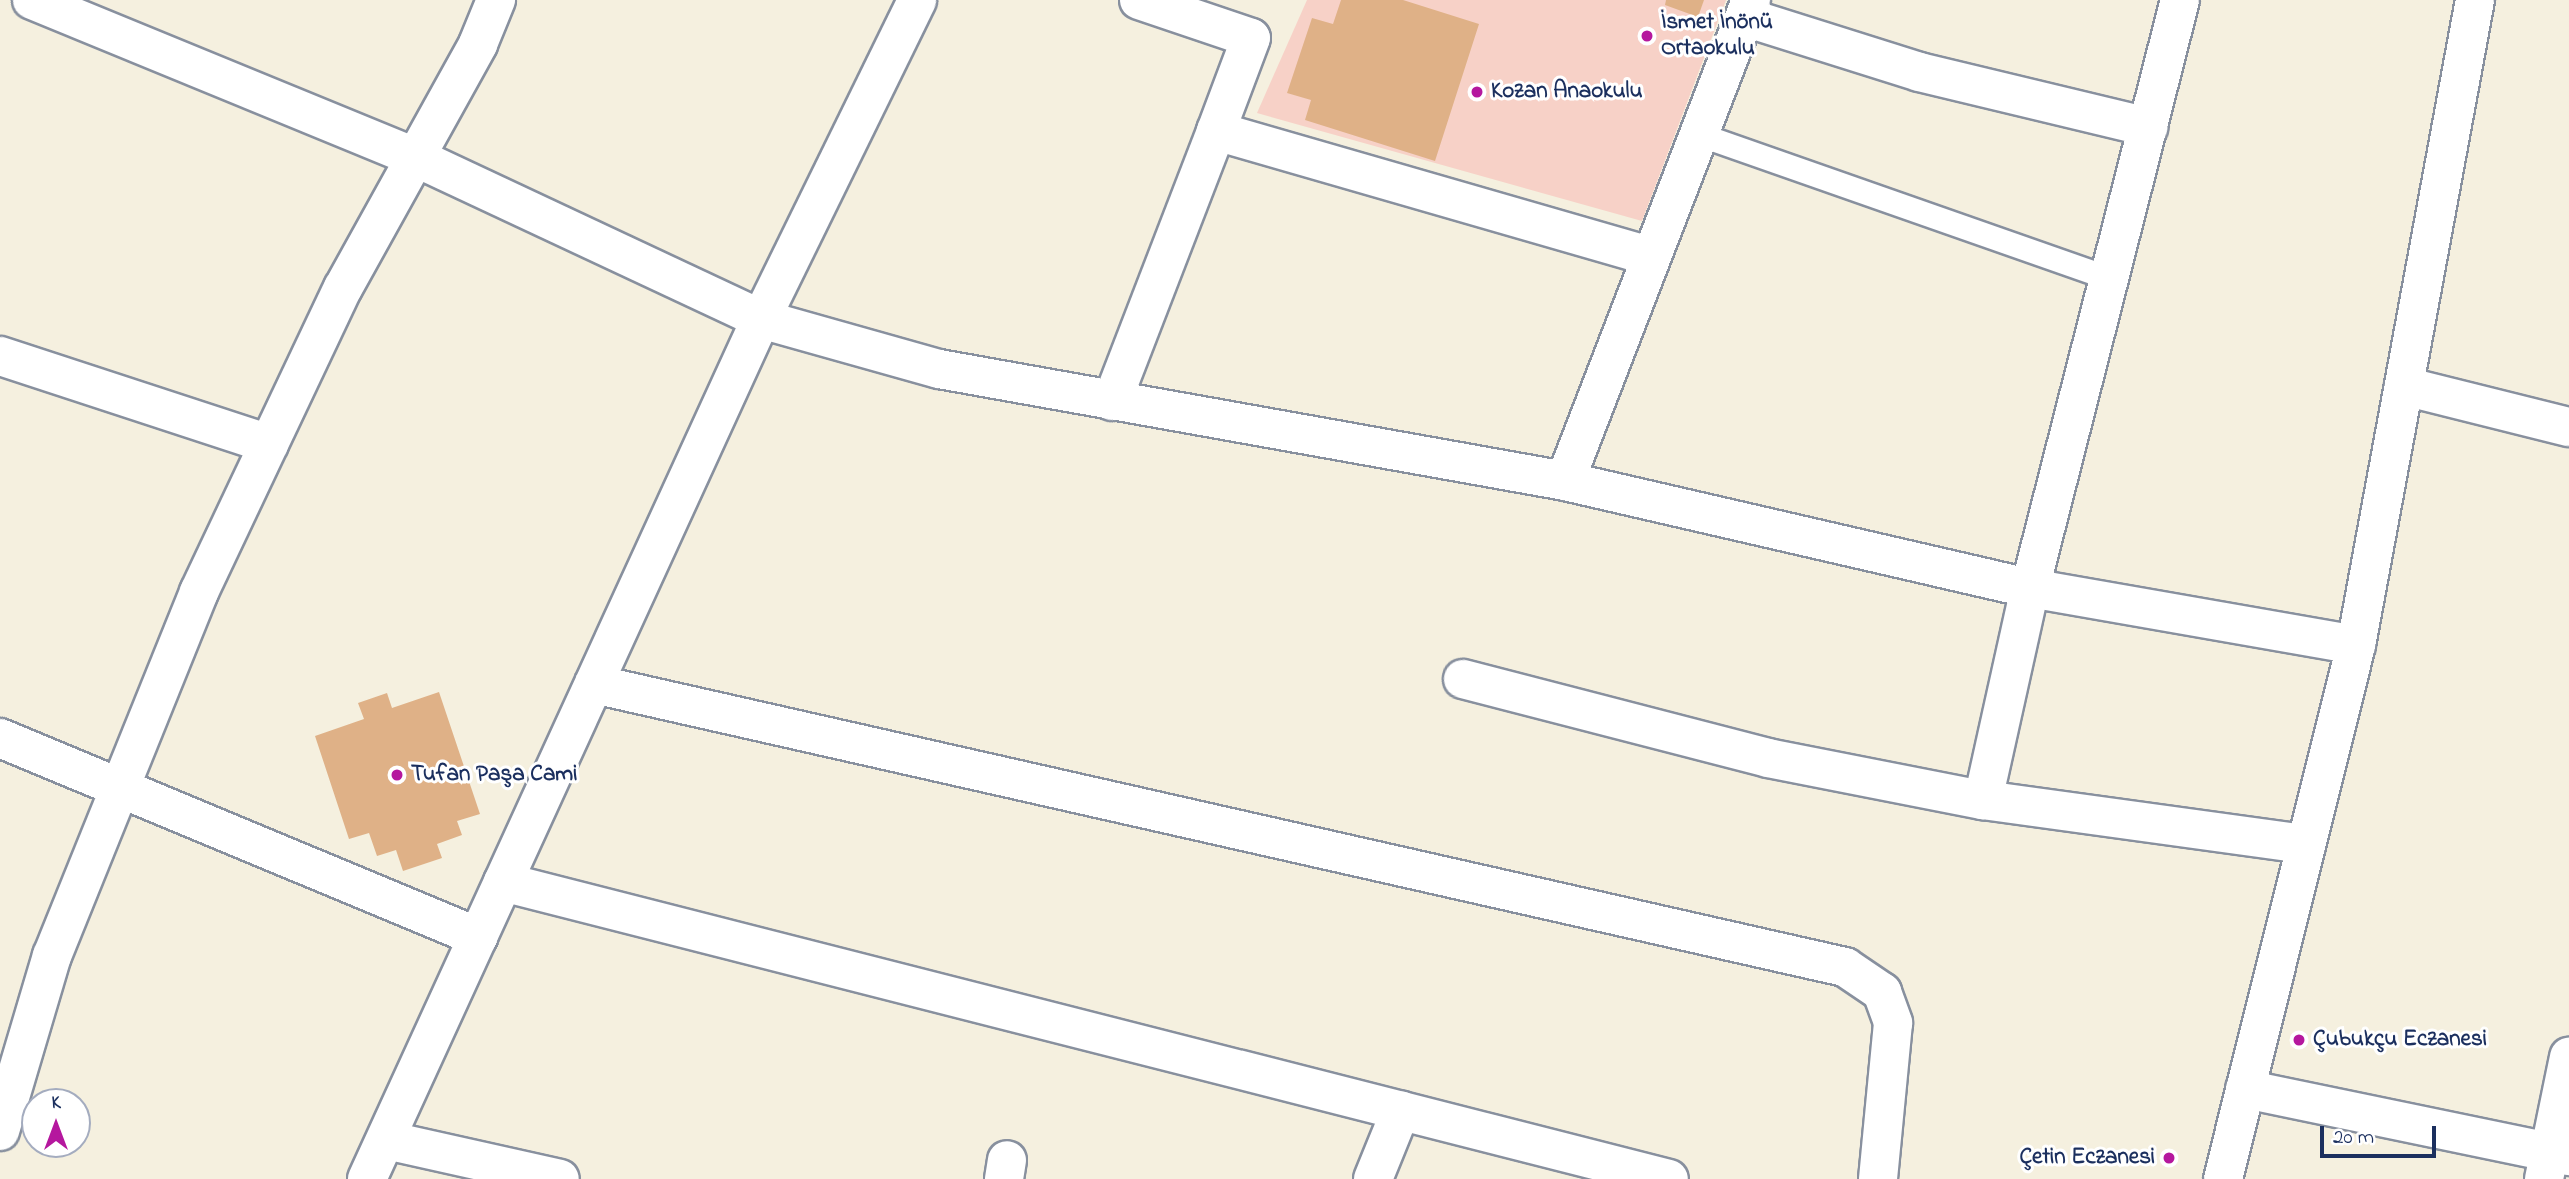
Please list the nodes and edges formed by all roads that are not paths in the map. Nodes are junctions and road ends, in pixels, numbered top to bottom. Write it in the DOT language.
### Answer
graph roads {
  1 [pos="32,0"];
  2 [pos="496,0"];
  3 [pos="917,0"];
  4 [pos="1139,0"];
  5 [pos="2180,0"];
  6 [pos="2475,0"];
  7 [pos="1748,8"];
  8 [pos="2148,127"];
  9 [pos="1216,131"];
  10 [pos="1698,134"];
  11 [pos="415,158"];
  12 [pos="1649,256"];
  13 [pos="2109,278"];
  14 [pos="761,319"];
  15 [pos="0,356"];
  16 [pos="2404,386"];
  17 [pos="1112,401"];
  18 [pos="2569,427"];
  19 [pos="269,444"];
  20 [pos="1565,481"];
  21 [pos="2031,588"];
  22 [pos="2356,645"];
  23 [pos="1463,679"];
  24 [pos="594,684"];
  25 [pos="0,738"];
  26 [pos="121,785"];
  27 [pos="1983,800"];
  28 [pos="2306,844"];
  29 [pos="503,882"];
  30 [pos="478,937"];
  31 [pos="2569,1057"];
  32 [pos="2245,1089"];
  33 [pos="1401,1110"];
  34 [pos="0,1131"];
  35 [pos="386,1140"];
  36 [pos="2554,1162"];
  37 [pos="368,1179"];
  38 [pos="560,1179"];
  39 [pos="1373,1179"];
  40 [pos="1669,1179"];
  41 [pos="1878,1179"];
  42 [pos="2223,1179"];
  1 -- 11 [label="street"];
  2 -- 11 [label="street"];
  3 -- 14 [label="street"];
  4 -- 9 [label="street"];
  5 -- 8 [label="street"];
  6 -- 16 [label="street"];
  7 -- 8 [label="street"];
  7 -- 10 [label="street"];
  8 -- 13 [label="street"];
  9 -- 12 [label="street"];
  9 -- 17 [label="street"];
  10 -- 12 [label="street"];
  10 -- 13 [label="lane"];
  11 -- 14 [label="street"];
  11 -- 19 [label="street"];
  12 -- 20 [label="street"];
  13 -- 21 [label="street"];
  14 -- 17 [label="street"];
  14 -- 24 [label="street"];
  15 -- 19 [label="street"];
  16 -- 18 [label="street"];
  16 -- 22 [label="street"];
  17 -- 20 [label="street"];
  19 -- 26 [label="street"];
  20 -- 21 [label="street"];
  21 -- 22 [label="street"];
  21 -- 27 [label="street"];
  22 -- 28 [label="street"];
  23 -- 27 [label="street"];
  24 -- 29 [label="street"];
  24 -- 41 [label="street"];
  25 -- 26 [label="street"];
  26 -- 30 [label="street"];
  26 -- 34 [label="street"];
  27 -- 28 [label="street"];
  28 -- 32 [label="street"];
  29 -- 30 [label="street"];
  29 -- 33 [label="street"];
  30 -- 35 [label="street"];
  31 -- 36 [label="street"];
  32 -- 36 [label="street"];
  32 -- 42 [label="street"];
  33 -- 39 [label="street"];
  33 -- 40 [label="street"];
  35 -- 37 [label="street"];
  35 -- 38 [label="street"];
}
